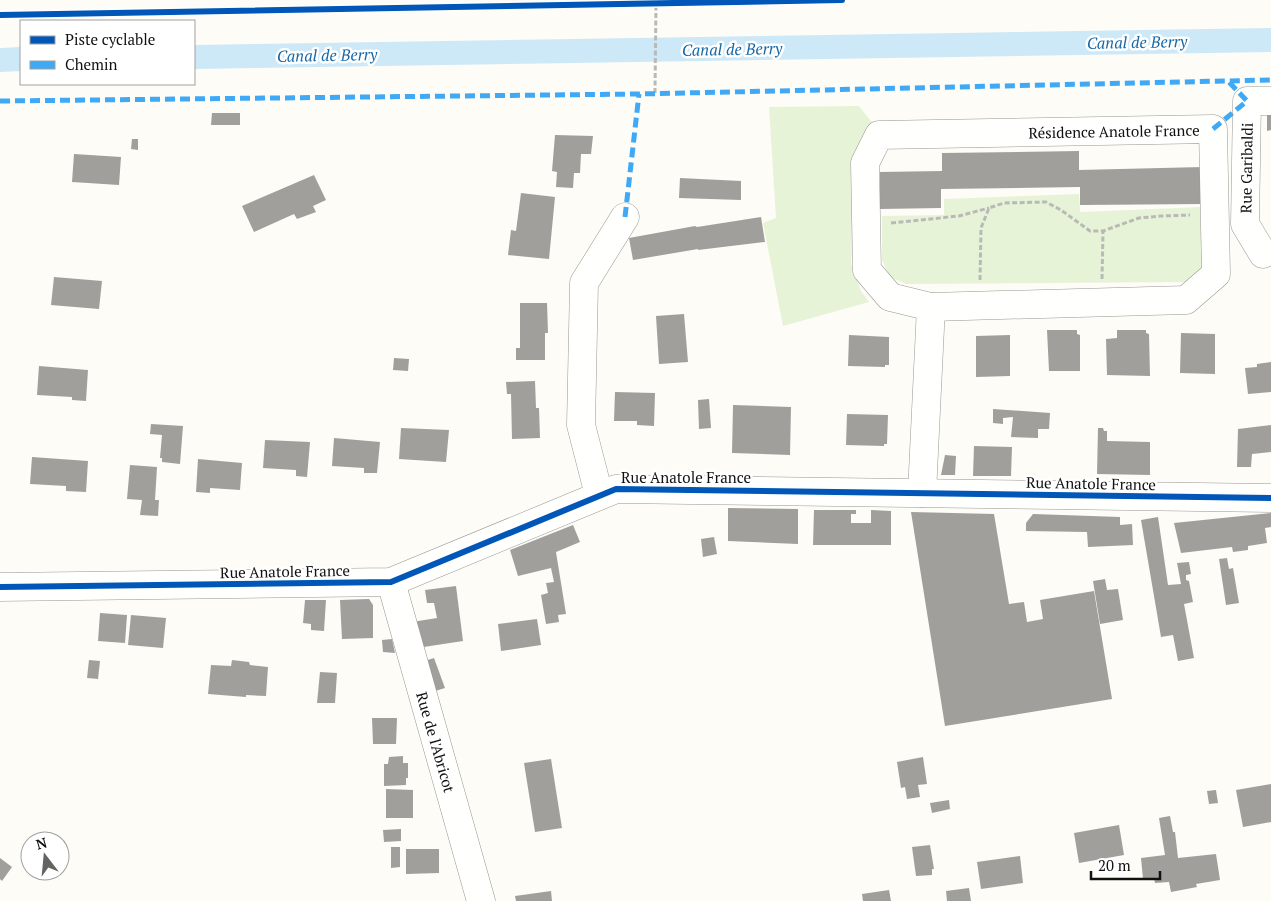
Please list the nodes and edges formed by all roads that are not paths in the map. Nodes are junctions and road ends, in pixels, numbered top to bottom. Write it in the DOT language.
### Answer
graph roads {
  1 [pos="1271,101"];
  2 [pos="625,217"];
  3 [pos="1263,254"];
  4 [pos="931,307"];
  5 [pos="922,493"];
  6 [pos="599,496"];
  7 [pos="1271,498"];
  8 [pos="391,582"];
  9 [pos="0,587"];
  10 [pos="481,901"];
  1 -- 3 [label="street, Rue Garibaldi"];
  2 -- 6 [label="street"];
  4 -- 4 [label="street, Résidence Anatole France"];
  4 -- 5 [label="street"];
  5 -- 6 [label="street, Rue Anatole France"];
  5 -- 7 [label="street, Rue Anatole France"];
  6 -- 8 [label="street, Rue Anatole France"];
  8 -- 9 [label="street, Rue Anatole France"];
  8 -- 10 [label="street, Rue de l'Abricot"];
}
